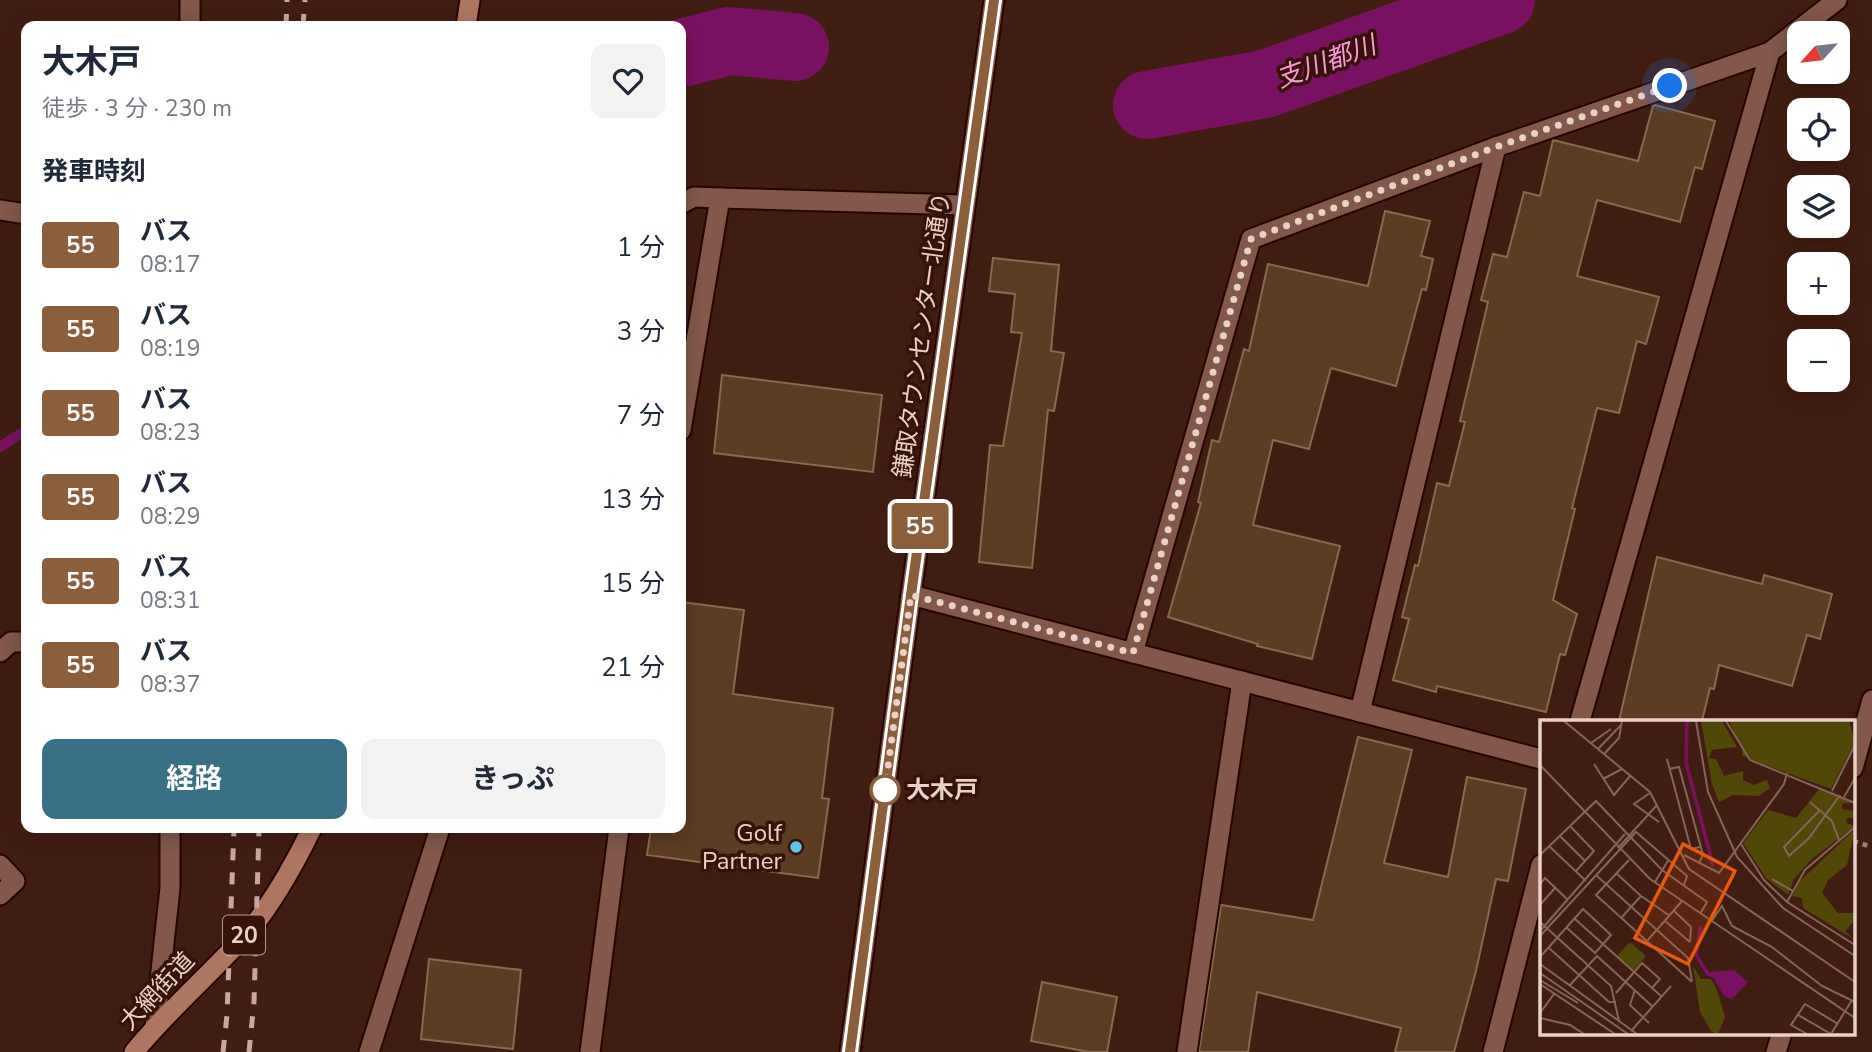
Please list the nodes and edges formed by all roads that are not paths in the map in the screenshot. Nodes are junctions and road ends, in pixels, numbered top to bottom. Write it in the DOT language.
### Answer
graph roads {
  1 [pos="190,0"];
  2 [pos="470,0"];
  3 [pos="994,0"];
  4 [pos="1837,0"];
  5 [pos="190,21"];
  6 [pos="467,21"];
  7 [pos="1770,52"];
  8 [pos="1496,147"];
  9 [pos="720,198"];
  10 [pos="686,201"];
  11 [pos="965,205"];
  12 [pos="0,209"];
  13 [pos="21,213"];
  14 [pos="686,400"];
  15 [pos="911,595"];
  16 [pos="21,642"];
  17 [pos="0,652"];
  18 [pos="1133,653"];
  19 [pos="1242,681"];
  20 [pos="1872,700"];
  21 [pos="1360,712"];
  22 [pos="1580,720"];
  23 [pos="1540,759"];
  24 [pos="1854,764"];
  25 [pos="170,833"];
  26 [pos="310,833"];
  27 [pos="438,833"];
  28 [pos="618,833"];
  29 [pos="0,865"];
  30 [pos="1540,870"];
  31 [pos="0,895"];
  32 [pos="155,1026"];
  33 [pos="1782,1034"];
  34 [pos="134,1052"];
  35 [pos="369,1052"];
  36 [pos="590,1052"];
  37 [pos="850,1052"];
  38 [pos="1187,1052"];
  39 [pos="1493,1052"];
  40 [pos="1776,1052"];
  1 -- 5 [label="street"];
  2 -- 6 [label="main road"];
  3 -- 11 [label="street, 鎌取タウンセンター北通り"];
  4 -- 7 [label="street"];
  7 -- 8 [label="street"];
  7 -- 22 [label="street"];
  8 -- 18 [label="street"];
  8 -- 21 [label="street"];
  9 -- 10 [label="street"];
  9 -- 11 [label="street"];
  9 -- 14 [label="street"];
  11 -- 15 [label="street, 鎌取タウンセンター北通り"];
  12 -- 13 [label="street"];
  15 -- 18 [label="street"];
  15 -- 37 [label="street, 鎌取タウンセンター北通り"];
  16 -- 17 [label="street"];
  18 -- 19 [label="street"];
  19 -- 21 [label="street"];
  19 -- 38 [label="street"];
  20 -- 24 [label="street"];
  21 -- 23 [label="street"];
  25 -- 32 [label="street"];
  26 -- 32 [label="main road, 大網街道 / 20"];
  27 -- 35 [label="street"];
  28 -- 36 [label="street"];
  29 -- 31 [label="street"];
  30 -- 39 [label="street"];
  32 -- 34 [label="main road, 大網街道 / 20"];
  33 -- 40 [label="street"];
}
